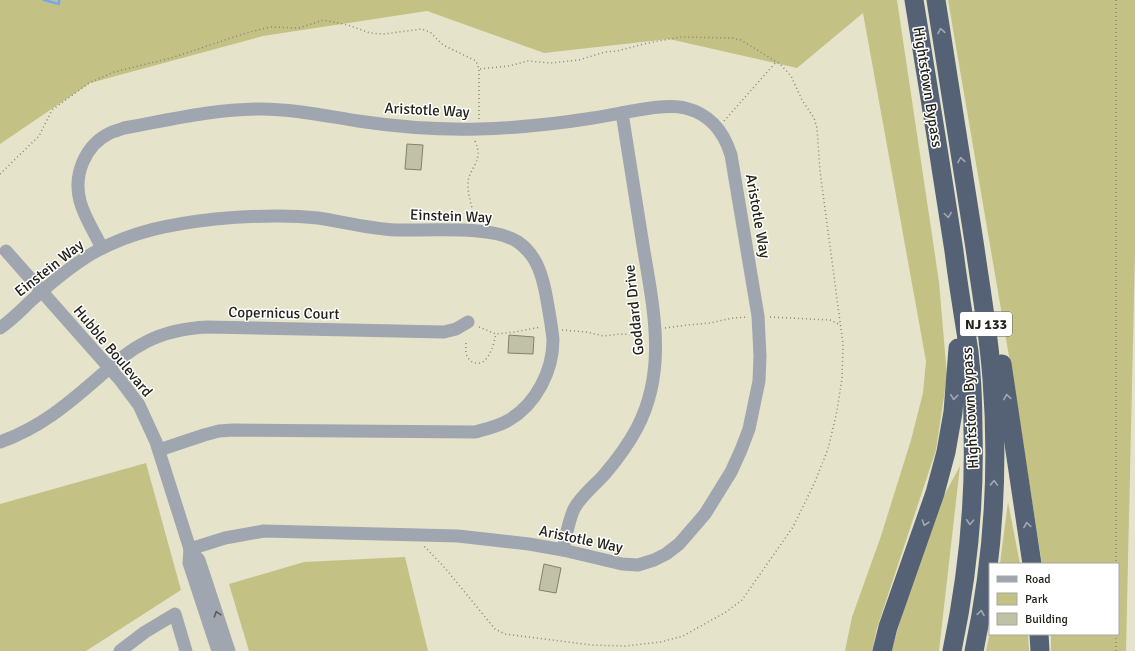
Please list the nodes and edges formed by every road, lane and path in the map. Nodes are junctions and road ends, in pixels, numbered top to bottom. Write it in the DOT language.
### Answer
graph roads {
  1 [pos="914,0"];
  2 [pos="936,0"];
  3 [pos="1116,0"];
  4 [pos="776,62"];
  5 [pos="479,69"];
  6 [pos="622,113"];
  7 [pos="718,128"];
  8 [pos="476,129"];
  9 [pos="0,174"];
  10 [pos="965,183"];
  11 [pos="474,231"];
  12 [pos="102,248"];
  13 [pos="6,251"];
  14 [pos="955,260"];
  15 [pos="42,291"];
  16 [pos="758,316"];
  17 [pos="468,322"];
  18 [pos="841,325"];
  19 [pos="0,328"];
  20 [pos="552,328"];
  21 [pos="655,330"];
  22 [pos="496,334"];
  23 [pos="466,343"];
  24 [pos="110,368"];
  25 [pos="0,442"];
  26 [pos="159,450"];
  27 [pos="423,545"];
  28 [pos="190,549"];
  29 [pos="563,550"];
  30 [pos="1032,563"];
  31 [pos="1116,563"];
  32 [pos="1039,635"];
  33 [pos="1116,635"];
  34 [pos="120,651"];
  35 [pos="186,651"];
  36 [pos="218,651"];
  37 [pos="229,651"];
  38 [pos="882,651"];
  39 [pos="952,651"];
  40 [pos="974,651"];
  41 [pos="1040,651"];
  42 [pos="1116,651"];
  1 -- 14 [label="highway, Hightstown Bypass / NJ 133, one-way"];
  10 -- 2 [label="highway, Hightstown Bypass / NJ 133, one-way"];
  3 -- 31 [label="path"];
  4 -- 5 [label="path"];
  4 -- 7 [label="path"];
  4 -- 18 [label="path"];
  5 -- 8 [label="path"];
  5 -- 9 [label="path"];
  6 -- 7 [label="street, Aristotle Way"];
  6 -- 8 [label="street, Aristotle Way"];
  6 -- 21 [label="street, Goddard Drive"];
  7 -- 16 [label="street, Aristotle Way"];
  8 -- 11 [label="path"];
  8 -- 12 [label="street, Aristotle Way"];
  30 -- 10 [label="highway, one-way"];
  40 -- 10 [label="highway, Hightstown Bypass / NJ 133, one-way"];
  11 -- 12 [label="street, Einstein Way"];
  11 -- 20 [label="street, Einstein Way"];
  12 -- 15 [label="street, Einstein Way"];
  13 -- 15 [label="street, Hubble Boulevard"];
  14 -- 38 [label="highway, one-way"];
  14 -- 39 [label="highway, Hightstown Bypass / NJ 133, one-way"];
  15 -- 19 [label="street, Einstein Way"];
  15 -- 24 [label="street, Hubble Boulevard"];
  16 -- 18 [label="path"];
  16 -- 21 [label="path"];
  16 -- 29 [label="street, Aristotle Way"];
  17 -- 22 [label="path"];
  17 -- 24 [label="street, Copernicus Court"];
  18 -- 27 [label="path"];
  20 -- 21 [label="path"];
  20 -- 22 [label="path"];
  20 -- 26 [label="street, Einstein Way"];
  21 -- 29 [label="street, Goddard Drive"];
  22 -- 23 [label="path"];
  24 -- 25 [label="street, Copernicus Court"];
  24 -- 26 [label="street, Hubble Boulevard"];
  26 -- 28 [label="street, Hubble Boulevard"];
  28 -- 29 [label="street, Aristotle Way"];
  28 -- 36 [label="street, Hubble Boulevard"];
  37 -- 28 [label="street, Hubble Boulevard, one-way"];
  32 -- 41 [label="highway"];
  33 -- 42 [label="path"];
  34 -- 35 [label="street"];
}
